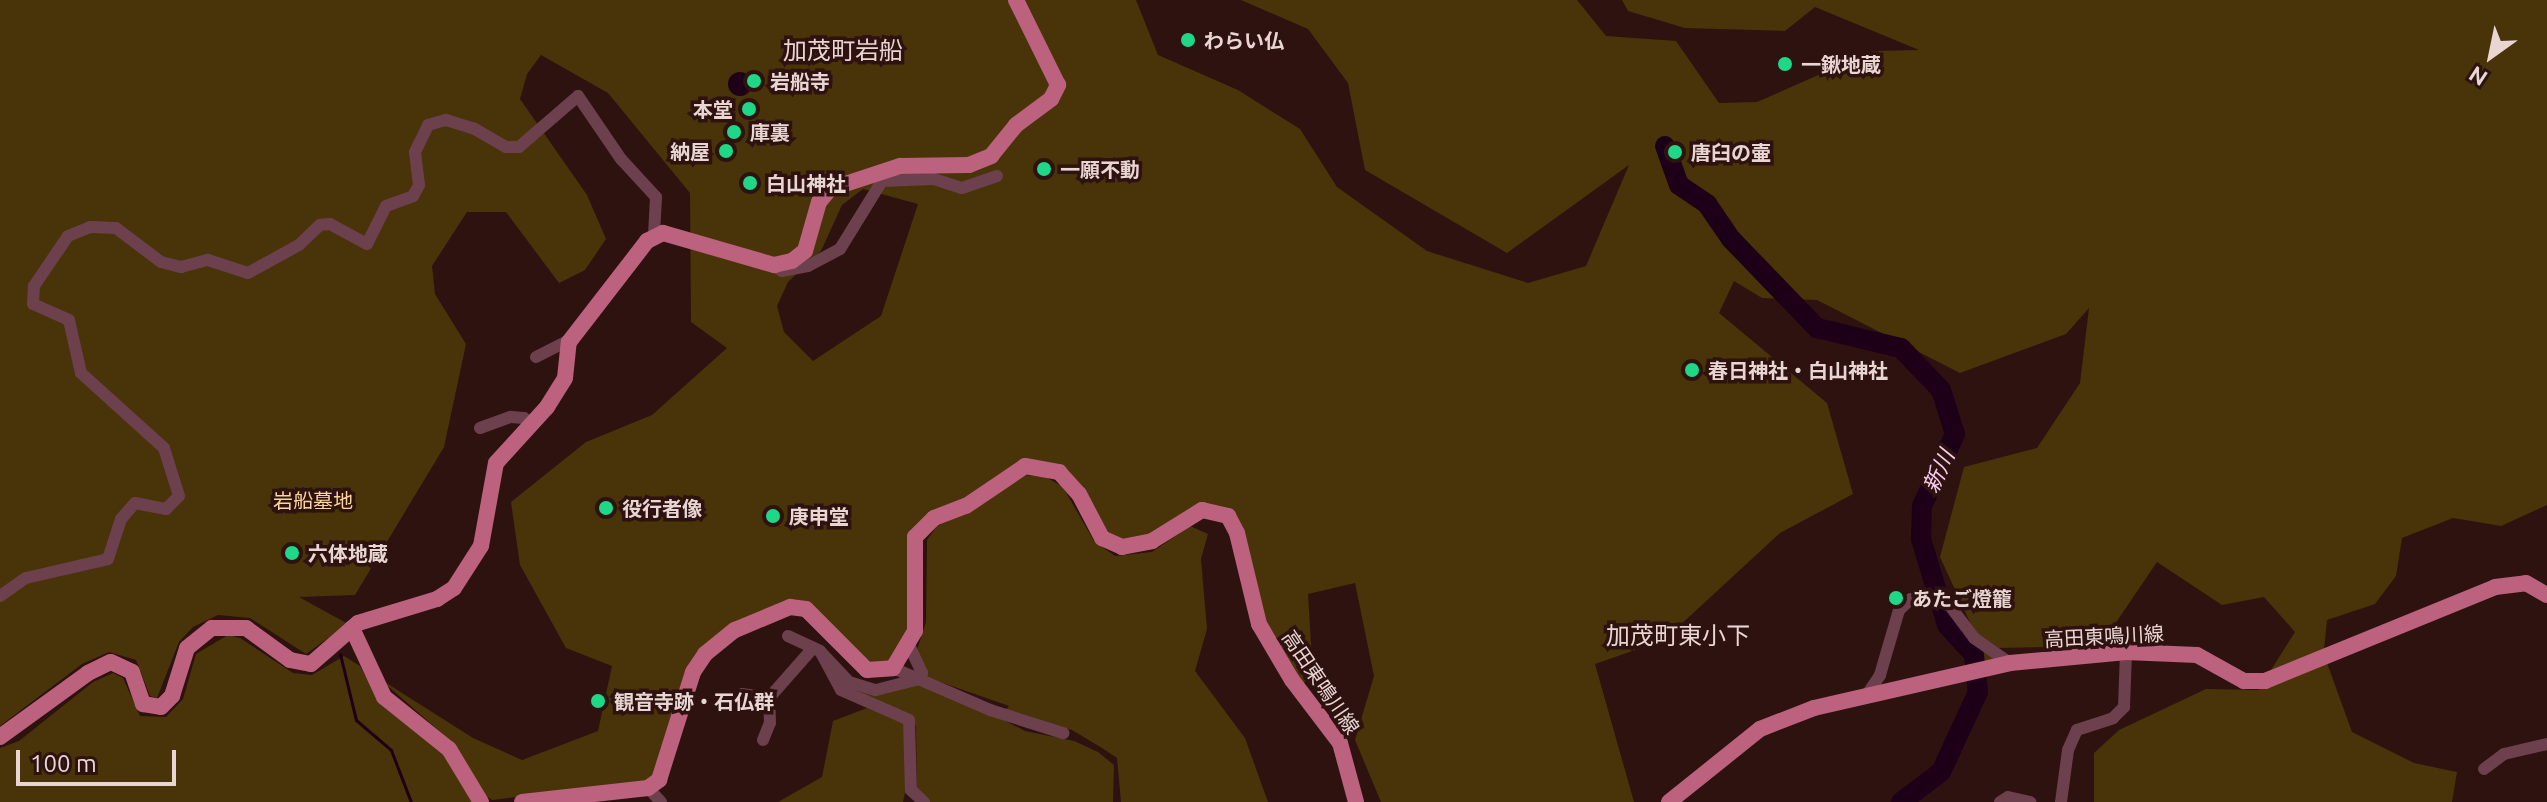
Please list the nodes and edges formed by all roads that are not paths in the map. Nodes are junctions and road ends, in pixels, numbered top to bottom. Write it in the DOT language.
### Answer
graph roads {
  1 [pos="1016,0"];
  2 [pos="997,176"];
  3 [pos="654,235"];
  4 [pos="774,265"];
  5 [pos="570,340"];
  6 [pos="536,357"];
  7 [pos="531,426"];
  8 [pos="480,428"];
  9 [pos="2547,595"];
  10 [pos="0,596"];
  11 [pos="352,628"];
  12 [pos="788,636"];
  13 [pos="909,645"];
  14 [pos="816,650"];
  15 [pos="2126,652"];
  16 [pos="2010,663"];
  17 [pos="893,668"];
  18 [pos="919,679"];
  19 [pos="742,694"];
  20 [pos="1866,696"];
  21 [pos="769,698"];
  22 [pos="1063,733"];
  23 [pos="0,737"];
  24 [pos="763,740"];
  25 [pos="2547,744"];
  26 [pos="2484,769"];
  27 [pos="648,788"];
  28 [pos="481,802"];
  29 [pos="522,802"];
  30 [pos="661,802"];
  31 [pos="924,802"];
  32 [pos="1356,802"];
  33 [pos="1669,802"];
  34 [pos="2000,802"];
  35 [pos="2030,802"];
  36 [pos="2061,802"];
  1 -- 4 [label="main road"];
  2 -- 4 [label="street"];
  3 -- 4 [label="main road"];
  3 -- 5 [label="main road"];
  3 -- 10 [label="street"];
  5 -- 6 [label="street"];
  5 -- 7 [label="main road"];
  7 -- 8 [label="street"];
  7 -- 11 [label="main road"];
  9 -- 15 [label="main road, 高田東鳴川線"];
  11 -- 23 [label="main road"];
  11 -- 28 [label="main road"];
  12 -- 14 [label="street"];
  13 -- 17 [label="main road, 高田東鳴川線"];
  13 -- 18 [label="street"];
  13 -- 32 [label="main road, 高田東鳴川線"];
  14 -- 18 [label="street"];
  14 -- 21 [label="street"];
  14 -- 31 [label="street"];
  15 -- 16 [label="main road, 高田東鳴川線"];
  15 -- 36 [label="street"];
  16 -- 20 [label="main road, 高田東鳴川線"];
  16 -- 20 [label="street"];
  17 -- 18 [label="street"];
  17 -- 27 [label="main road"];
  18 -- 22 [label="street"];
  19 -- 21 [label="street"];
  20 -- 33 [label="main road, 高田東鳴川線"];
  21 -- 24 [label="street"];
  25 -- 26 [label="street"];
  27 -- 29 [label="main road"];
  27 -- 30 [label="street"];
  34 -- 35 [label="street"];
}
